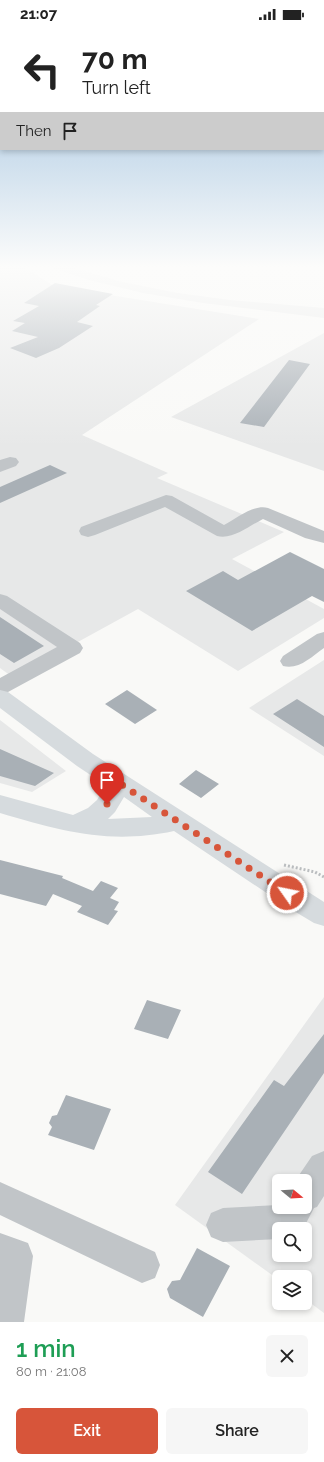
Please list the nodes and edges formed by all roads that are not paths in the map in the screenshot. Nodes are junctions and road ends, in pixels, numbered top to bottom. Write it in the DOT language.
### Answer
graph roads {
  1 [pos="88,531"];
  2 [pos="324,537"];
  3 [pos="0,600"];
  4 [pos="324,638"];
  5 [pos="290,661"];
  6 [pos="0,687"];
  7 [pos="0,697"];
  8 [pos="113,779"];
  9 [pos="0,804"];
  10 [pos="176,821"];
  11 [pos="73,824"];
  12 [pos="324,915"];
  13 [pos="324,1167"];
  14 [pos="312,1185"];
  15 [pos="0,1198"];
  16 [pos="292,1214"];
  17 [pos="223,1225"];
  18 [pos="0,1251"];
  19 [pos="142,1265"];
  20 [pos="5,1322"];
  1 -- 2 [label="street"];
  3 -- 6 [label="street"];
  4 -- 5 [label="street"];
  7 -- 8 [label="main road"];
  8 -- 10 [label="main road"];
  8 -- 11 [label="main road"];
  9 -- 11 [label="main road"];
  10 -- 11 [label="main road"];
  10 -- 12 [label="main road"];
  13 -- 14 [label="street"];
  15 -- 19 [label="street"];
  16 -- 17 [label="street"];
  18 -- 20 [label="street"];
}
